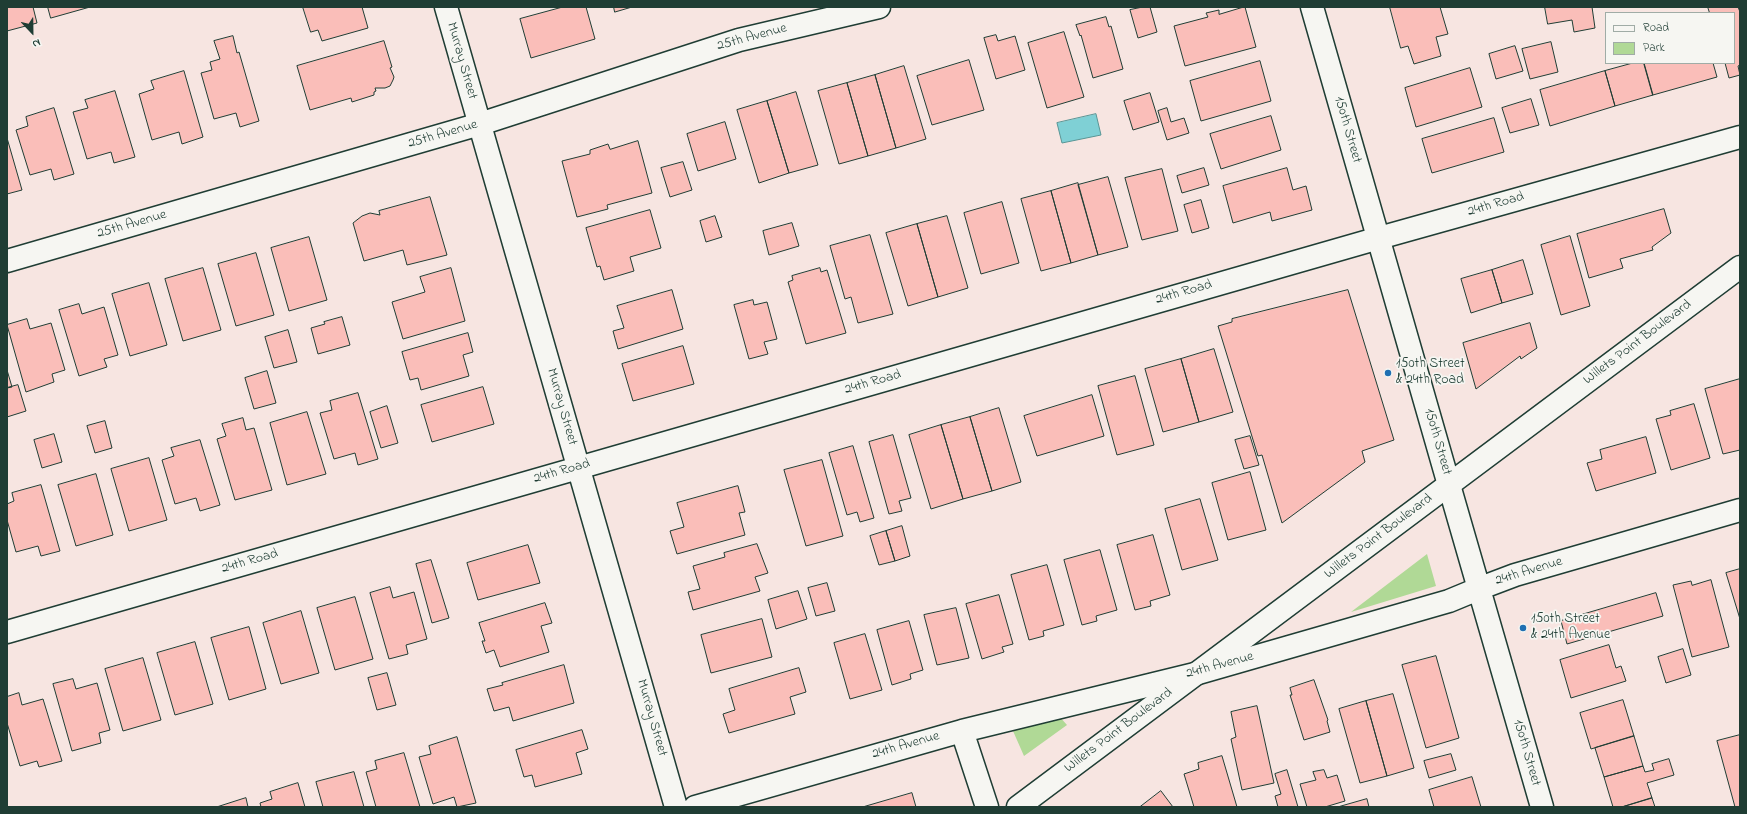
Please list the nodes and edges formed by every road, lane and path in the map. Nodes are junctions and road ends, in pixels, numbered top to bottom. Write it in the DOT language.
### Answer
graph roads {
  1 [pos="446,7"];
  2 [pos="878,7"];
  3 [pos="1312,7"];
  4 [pos="480,124"];
  5 [pos="1740,137"];
  6 [pos="1379,238"];
  7 [pos="7,261"];
  8 [pos="1740,268"];
  9 [pos="578,468"];
  10 [pos="1449,485"];
  11 [pos="1740,510"];
  12 [pos="1478,588"];
  13 [pos="7,632"];
  14 [pos="1195,674"];
  15 [pos="962,730"];
  16 [pos="676,807"];
  17 [pos="695,807"];
  18 [pos="986,807"];
  19 [pos="1018,807"];
  20 [pos="1542,807"];
  1 -- 4 [label="street, Murray Street"];
  2 -- 4 [label="street, 25th Avenue"];
  3 -- 6 [label="street, 150th Street"];
  4 -- 7 [label="street, 25th Avenue"];
  4 -- 9 [label="street, Murray Street"];
  5 -- 6 [label="street, 24th Road"];
  6 -- 9 [label="street, 24th Road"];
  6 -- 10 [label="street, 150th Street"];
  8 -- 10 [label="street, Willets Point Boulevard"];
  9 -- 13 [label="street, 24th Road"];
  9 -- 16 [label="street, Murray Street"];
  10 -- 12 [label="street, 150th Street"];
  10 -- 14 [label="street, Willets Point Boulevard"];
  11 -- 12 [label="street, 24th Avenue"];
  12 -- 14 [label="street, 24th Avenue"];
  12 -- 20 [label="street, 150th Street"];
  14 -- 15 [label="street, 24th Avenue"];
  14 -- 19 [label="street, Willets Point Boulevard"];
  15 -- 17 [label="street, 24th Avenue"];
  15 -- 18 [label="street"];
}
